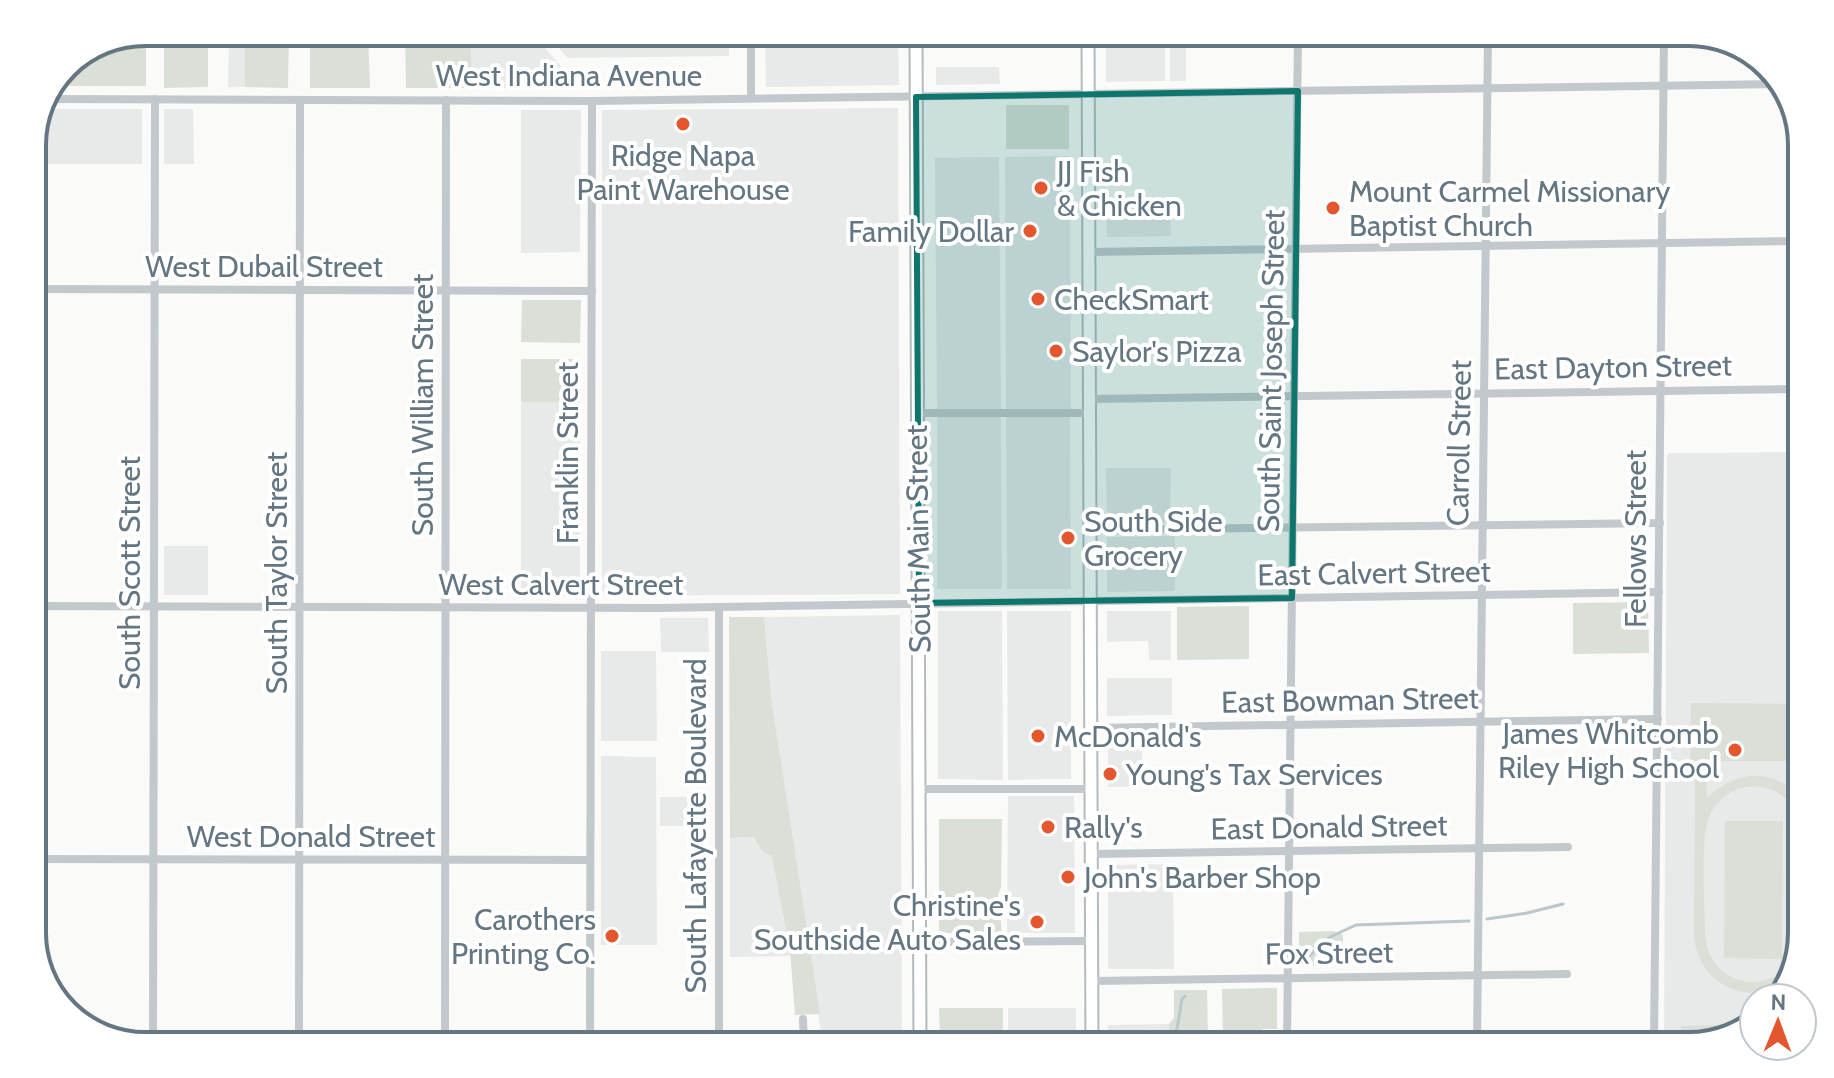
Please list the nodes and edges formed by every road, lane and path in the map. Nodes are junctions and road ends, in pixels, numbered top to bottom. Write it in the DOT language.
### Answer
graph roads {
  1 [pos="751,46"];
  2 [pos="916,46"];
  3 [pos="1088,46"];
  4 [pos="1298,46"];
  5 [pos="1488,46"];
  6 [pos="1664,46"];
  7 [pos="1767,84"];
  8 [pos="1664,86"];
  9 [pos="1487,89"];
  10 [pos="1298,91"];
  11 [pos="1088,95"];
  12 [pos="916,97"];
  13 [pos="751,98"];
  14 [pos="57,99"];
  15 [pos="155,99"];
  16 [pos="300,100"];
  17 [pos="446,100"];
  18 [pos="592,101"];
  19 [pos="1788,241"];
  20 [pos="1661,243"];
  21 [pos="1485,246"];
  22 [pos="1296,249"];
  23 [pos="1089,252"];
  24 [pos="46,289"];
  25 [pos="446,289"];
  26 [pos="153,290"];
  27 [pos="299,290"];
  28 [pos="592,291"];
  29 [pos="1788,389"];
  30 [pos="1661,391"];
  31 [pos="1484,393"];
  32 [pos="1295,396"];
  33 [pos="1090,399"];
  34 [pos="917,413"];
  35 [pos="1089,413"];
  36 [pos="1660,523"];
  37 [pos="1482,525"];
  38 [pos="1293,527"];
  39 [pos="1090,530"];
  40 [pos="1659,592"];
  41 [pos="1482,595"];
  42 [pos="1292,598"];
  43 [pos="1090,601"];
  44 [pos="919,603"];
  45 [pos="46,606"];
  46 [pos="153,607"];
  47 [pos="299,607"];
  48 [pos="719,607"];
  49 [pos="446,608"];
  50 [pos="591,608"];
  51 [pos="1658,719"];
  52 [pos="1481,722"];
  53 [pos="1291,725"];
  54 [pos="1090,728"];
  55 [pos="920,789"];
  56 [pos="1091,789"];
  57 [pos="1568,847"];
  58 [pos="1479,848"];
  59 [pos="1289,851"];
  60 [pos="1091,854"];
  61 [pos="46,859"];
  62 [pos="153,860"];
  63 [pos="299,860"];
  64 [pos="445,860"];
  65 [pos="590,860"];
  66 [pos="1092,941"];
  67 [pos="920,942"];
  68 [pos="1567,974"];
  69 [pos="1478,975"];
  70 [pos="1288,978"];
  71 [pos="1092,981"];
  72 [pos="803,1019"];
  73 [pos="153,1032"];
  74 [pos="299,1032"];
  75 [pos="445,1032"];
  76 [pos="590,1032"];
  77 [pos="719,1032"];
  78 [pos="803,1032"];
  79 [pos="920,1032"];
  80 [pos="1092,1032"];
  81 [pos="1287,1032"];
  82 [pos="1477,1032"];
  83 [pos="1654,1032"];
  1 -- 13 [label="street"];
  2 -- 12 [label="main road, South Main Street"];
  3 -- 11 [label="main road"];
  4 -- 10 [label="street, South Saint Joseph Street"];
  5 -- 9 [label="street, Carroll Street"];
  6 -- 8 [label="street, Fellows Street"];
  7 -- 8 [label="street, West Indiana Avenue"];
  8 -- 9 [label="street, West Indiana Avenue"];
  8 -- 20 [label="street, Fellows Street"];
  9 -- 10 [label="street, West Indiana Avenue"];
  9 -- 21 [label="street, Carroll Street"];
  10 -- 11 [label="street, West Indiana Avenue"];
  10 -- 22 [label="street, South Saint Joseph Street"];
  11 -- 12 [label="street, West Indiana Avenue"];
  11 -- 23 [label="main road"];
  12 -- 13 [label="street, West Indiana Avenue"];
  12 -- 34 [label="main road, South Main Street"];
  13 -- 18 [label="street, West Indiana Avenue"];
  14 -- 15 [label="street, West Indiana Avenue"];
  15 -- 16 [label="street, West Indiana Avenue"];
  15 -- 26 [label="street, South Scott Street"];
  16 -- 17 [label="street, West Indiana Avenue"];
  16 -- 27 [label="street, South Taylor Street"];
  17 -- 18 [label="street, West Indiana Avenue"];
  17 -- 25 [label="street, South William Street"];
  18 -- 28 [label="street, Franklin Street"];
  19 -- 20 [label="street"];
  20 -- 21 [label="street"];
  20 -- 30 [label="street, Fellows Street"];
  21 -- 22 [label="street"];
  21 -- 31 [label="street, Carroll Street"];
  22 -- 23 [label="street"];
  22 -- 32 [label="street, South Saint Joseph Street"];
  23 -- 33 [label="main road"];
  24 -- 26 [label="street, West Dubail Street"];
  25 -- 27 [label="street, West Dubail Street"];
  25 -- 28 [label="street, West Dubail Street"];
  25 -- 49 [label="street, South William Street"];
  26 -- 27 [label="street, West Dubail Street"];
  26 -- 46 [label="street, South Scott Street"];
  27 -- 47 [label="street, South Taylor Street"];
  28 -- 50 [label="street, Franklin Street"];
  29 -- 30 [label="street, East Dayton Street"];
  30 -- 31 [label="street, East Dayton Street"];
  30 -- 36 [label="street, Fellows Street"];
  31 -- 32 [label="street, East Dayton Street"];
  31 -- 37 [label="street, Carroll Street"];
  32 -- 33 [label="street, East Dayton Street"];
  32 -- 38 [label="street, South Saint Joseph Street"];
  33 -- 35 [label="main road"];
  34 -- 35 [label="street"];
  34 -- 44 [label="main road, South Main Street"];
  35 -- 39 [label="main road"];
  36 -- 37 [label="street"];
  36 -- 40 [label="street, Fellows Street"];
  37 -- 38 [label="street"];
  37 -- 41 [label="street, Carroll Street"];
  38 -- 39 [label="street"];
  38 -- 42 [label="street, South Saint Joseph Street"];
  39 -- 43 [label="main road"];
  40 -- 41 [label="street, East Calvert Street"];
  40 -- 51 [label="street, Fellows Street"];
  41 -- 42 [label="street, East Calvert Street"];
  41 -- 52 [label="street, Carroll Street"];
  42 -- 43 [label="street, East Calvert Street"];
  42 -- 53 [label="street, South Saint Joseph Street"];
  43 -- 44 [label="street, West Calvert Street"];
  43 -- 54 [label="main road"];
  44 -- 48 [label="street, West Calvert Street"];
  44 -- 55 [label="main road, South Main Street"];
  45 -- 46 [label="street, West Calvert Street"];
  46 -- 47 [label="street, West Calvert Street"];
  46 -- 62 [label="street, South Scott Street"];
  47 -- 49 [label="street, West Calvert Street"];
  47 -- 63 [label="street, South Taylor Street"];
  48 -- 50 [label="street, West Calvert Street"];
  48 -- 77 [label="street, South Lafayette Boulevard"];
  49 -- 50 [label="street, West Calvert Street"];
  49 -- 64 [label="street, South William Street"];
  50 -- 65 [label="street, Franklin Street"];
  51 -- 52 [label="street, East Bowman Street"];
  51 -- 83 [label="street, Fellows Street"];
  52 -- 53 [label="street, East Bowman Street"];
  52 -- 58 [label="street, Carroll Street"];
  53 -- 54 [label="street, East Bowman Street"];
  53 -- 59 [label="street, South Saint Joseph Street"];
  54 -- 56 [label="main road"];
  55 -- 56 [label="street"];
  55 -- 67 [label="main road, South Main Street"];
  56 -- 60 [label="main road"];
  57 -- 58 [label="street, East Donald Street"];
  58 -- 59 [label="street, East Donald Street"];
  58 -- 69 [label="street, Carroll Street"];
  59 -- 60 [label="street, East Donald Street"];
  59 -- 70 [label="street, South Saint Joseph Street"];
  60 -- 66 [label="main road"];
  61 -- 62 [label="street, West Donald Street"];
  62 -- 63 [label="street, West Donald Street"];
  62 -- 73 [label="street, South Scott Street"];
  63 -- 64 [label="street, West Donald Street"];
  63 -- 74 [label="street, South Taylor Street"];
  64 -- 65 [label="street, West Donald Street"];
  64 -- 75 [label="street, South William Street"];
  65 -- 76 [label="street, Franklin Street"];
  66 -- 67 [label="street"];
  66 -- 71 [label="main road"];
  67 -- 79 [label="main road, South Main Street"];
  68 -- 69 [label="street, Fox Street"];
  69 -- 70 [label="street, Fox Street"];
  69 -- 82 [label="street, Carroll Street"];
  70 -- 71 [label="street, Fox Street"];
  70 -- 81 [label="street, South Saint Joseph Street"];
  71 -- 80 [label="main road"];
  72 -- 78 [label="street"];
}
